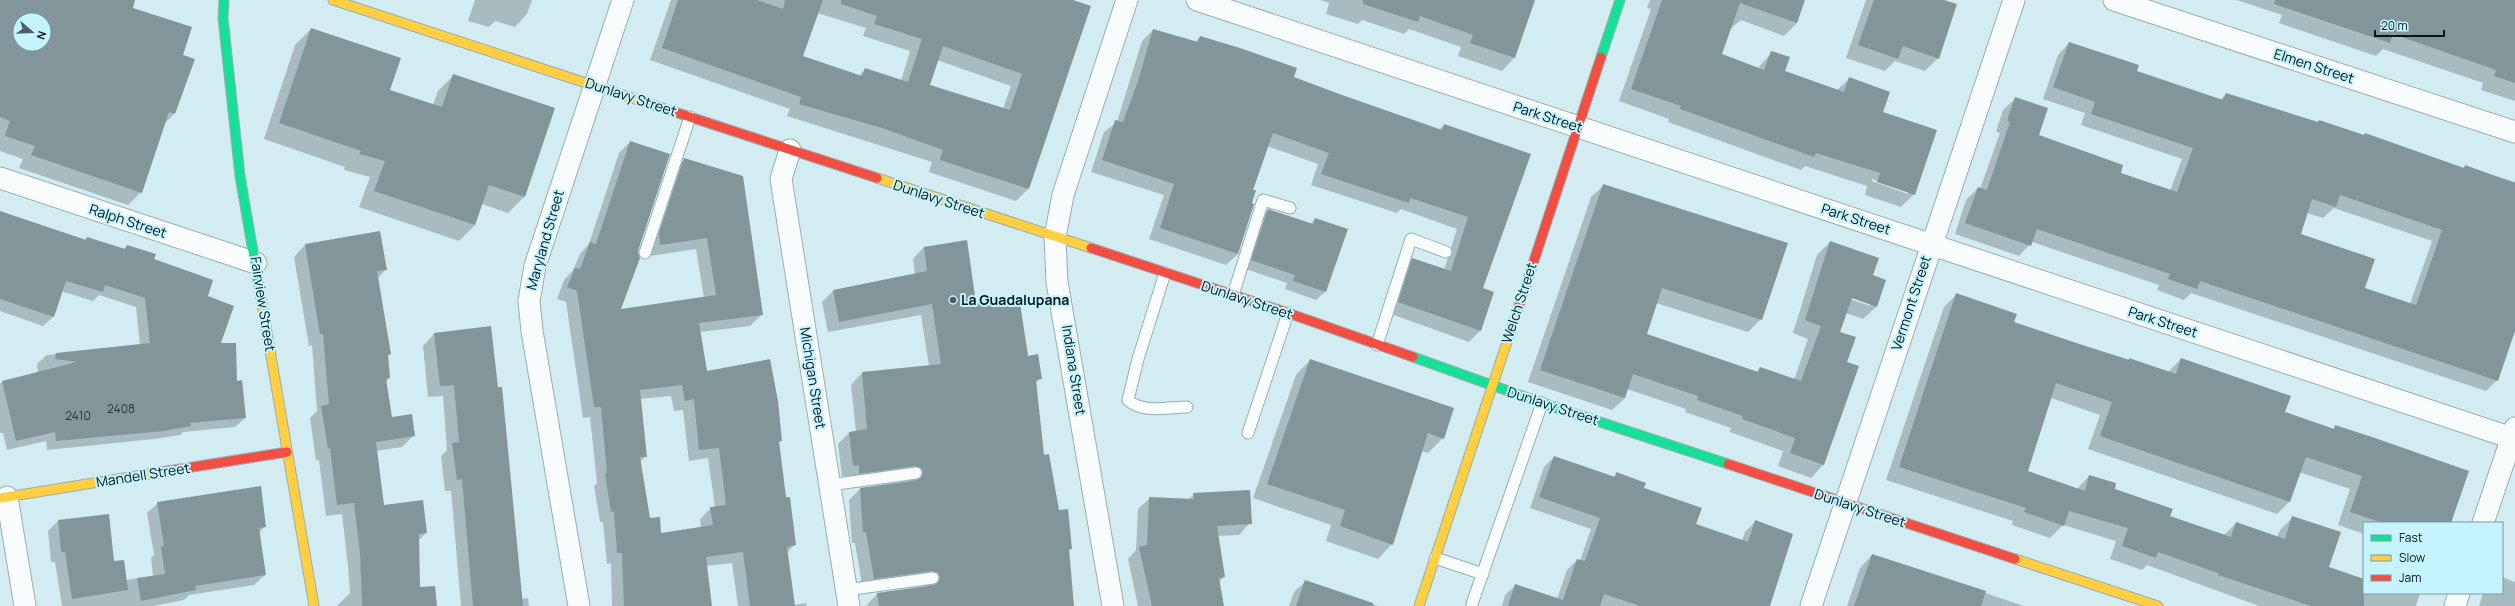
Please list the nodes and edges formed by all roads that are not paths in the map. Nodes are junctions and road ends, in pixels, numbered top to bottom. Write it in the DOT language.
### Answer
graph roads {
  1 [pos="224,0"];
  2 [pos="333,0"];
  3 [pos="623,0"];
  4 [pos="1127,0"];
  5 [pos="1197,0"];
  6 [pos="1620,0"];
  7 [pos="2014,0"];
  8 [pos="2114,0"];
  9 [pos="594,85"];
  10 [pos="690,117"];
  11 [pos="1578,127"];
  12 [pos="2515,132"];
  13 [pos="790,150"];
  14 [pos="0,178"];
  15 [pos="1290,208"];
  16 [pos="1055,237"];
  17 [pos="1930,244"];
  18 [pos="1446,252"];
  19 [pos="645,253"];
  20 [pos="256,263"];
  21 [pos="1165,273"];
  22 [pos="1233,295"];
  23 [pos="1288,313"];
  24 [pos="1377,345"];
  25 [pos="1492,386"];
  26 [pos="1542,403"];
  27 [pos="1187,407"];
  28 [pos="1248,434"];
  29 [pos="2514,435"];
  30 [pos="287,452"];
  31 [pos="916,473"];
  32 [pos="830,486"];
  33 [pos="4,498"];
  34 [pos="1844,502"];
  35 [pos="2483,522"];
  36 [pos="1435,558"];
  37 [pos="1483,574"];
  38 [pos="933,578"];
  39 [pos="2459,594"];
  40 [pos="848,598"];
  41 [pos="1472,604"];
  42 [pos="25,606"];
  43 [pos="314,606"];
  44 [pos="579,606"];
  45 [pos="1113,606"];
  46 [pos="1419,606"];
  47 [pos="1811,606"];
  48 [pos="2158,606"];
  49 [pos="2455,606"];
  1 -- 20 [label="street, Fairview Street"];
  2 -- 9 [label="street, Dunlavy Street"];
  3 -- 9 [label="street, Maryland Street"];
  4 -- 16 [label="street, Indiana Street"];
  5 -- 11 [label="street, Park Street"];
  6 -- 11 [label="street, Welch Street"];
  7 -- 17 [label="street, Vermont Street"];
  8 -- 12 [label="street, Elmen Street"];
  9 -- 10 [label="street, Dunlavy Street"];
  9 -- 44 [label="street, Maryland Street"];
  10 -- 13 [label="street, Dunlavy Street"];
  10 -- 19 [label="lane"];
  11 -- 17 [label="street, Park Street"];
  11 -- 25 [label="street, Welch Street"];
  13 -- 16 [label="street, Dunlavy Street"];
  13 -- 32 [label="street, Michigan Street"];
  14 -- 20 [label="street, Ralph Street"];
  15 -- 22 [label="lane"];
  16 -- 21 [label="street, Dunlavy Street"];
  16 -- 45 [label="street, Indiana Street"];
  17 -- 29 [label="street, Park Street"];
  17 -- 34 [label="street, Vermont Street"];
  18 -- 24 [label="lane"];
  20 -- 30 [label="street, Fairview Street"];
  21 -- 22 [label="street, Dunlavy Street"];
  21 -- 27 [label="lane"];
  22 -- 23 [label="street, Dunlavy Street"];
  23 -- 24 [label="street, Dunlavy Street"];
  23 -- 28 [label="lane"];
  24 -- 25 [label="street, Dunlavy Street"];
  25 -- 26 [label="street, Dunlavy Street"];
  25 -- 36 [label="street, Welch Street"];
  26 -- 34 [label="street, Dunlavy Street"];
  26 -- 37 [label="lane"];
  29 -- 35 [label="street"];
  30 -- 33 [label="street, Mandell Street"];
  30 -- 43 [label="street, Fairview Street"];
  31 -- 32 [label="lane"];
  32 -- 40 [label="street, Michigan Street"];
  33 -- 42 [label="street"];
  34 -- 47 [label="street, Vermont Street"];
  34 -- 48 [label="street, Dunlavy Street"];
  36 -- 37 [label="lane"];
  36 -- 46 [label="street, Welch Street"];
  37 -- 41 [label="lane"];
  38 -- 40 [label="lane"];
  39 -- 49 [label="street"];
}
